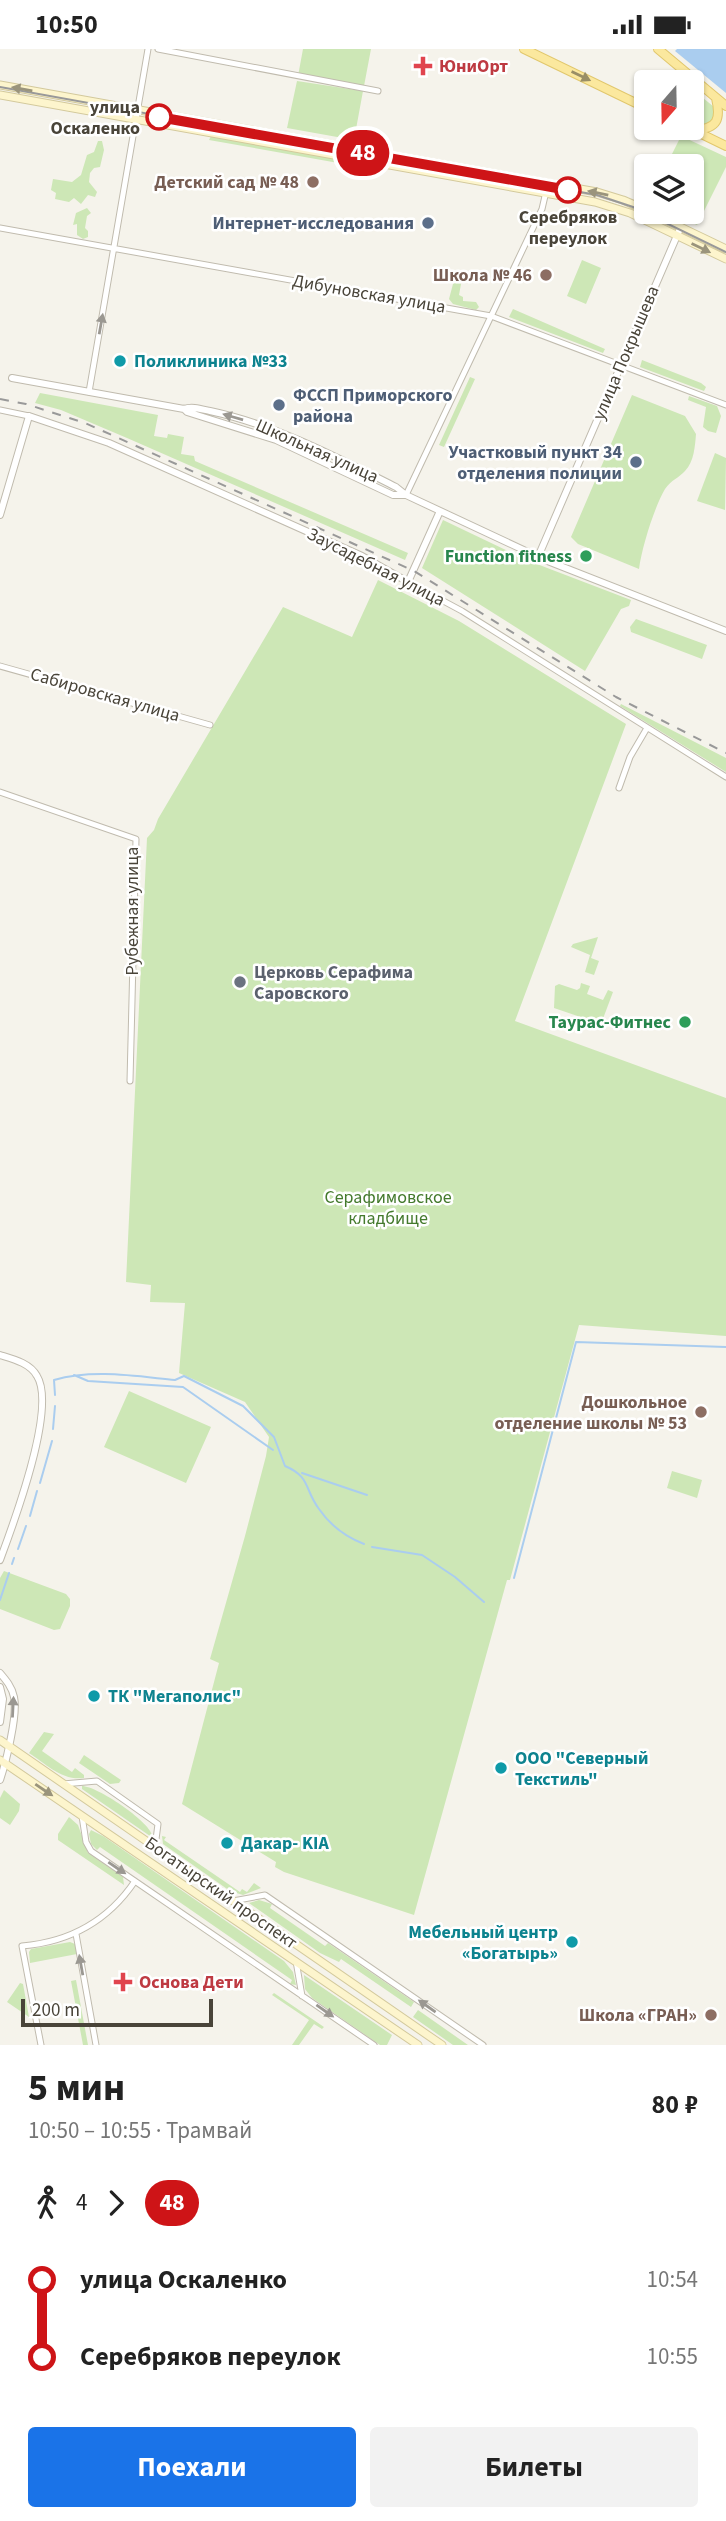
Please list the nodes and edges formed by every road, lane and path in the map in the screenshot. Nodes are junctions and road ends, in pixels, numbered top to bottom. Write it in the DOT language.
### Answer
graph roads {
  1 [pos="148,49"];
  2 [pos="158,49"];
  3 [pos="524,49"];
  4 [pos="658,49"];
  5 [pos="0,85"];
  6 [pos="378,91"];
  7 [pos="0,95"];
  8 [pos="716,98"];
  9 [pos="634,101"];
  10 [pos="726,106"];
  11 [pos="138,110"];
  12 [pos="136,119"];
  13 [pos="704,129"];
  14 [pos="704,135"];
  15 [pos="726,146"];
  16 [pos="548,183"];
  17 [pos="546,193"];
  18 [pos="634,206"];
  19 [pos="674,224"];
  20 [pos="680,227"];
  21 [pos="0,228"];
  22 [pos="676,236"];
  23 [pos="114,248"];
  24 [pos="726,249"];
  25 [pos="726,259"];
  26 [pos="491,316"];
  27 [pos="621,365"];
  28 [pos="12,378"];
  29 [pos="89,392"];
  30 [pos="726,405"];
  31 [pos="0,410"];
  32 [pos="30,416"];
  33 [pos="406,495"];
  34 [pos="440,511"];
  35 [pos="0,515"];
  36 [pos="538,557"];
  37 [pos="408,582"];
  38 [pos="726,631"];
  39 [pos="0,666"];
  40 [pos="210,725"];
  41 [pos="647,728"];
  42 [pos="726,777"];
  43 [pos="619,787"];
  44 [pos="0,792"];
  45 [pos="130,1081"];
  46 [pos="0,1356"];
  47 [pos="0,1560"];
  48 [pos="0,1673"];
  49 [pos="0,1687"];
  50 [pos="0,1722"];
  51 [pos="0,1740"];
  52 [pos="8,1746"];
  53 [pos="3,1762"];
  54 [pos="0,1780"];
  55 [pos="63,1784"];
  56 [pos="82,1816"];
  57 [pos="155,1847"];
  58 [pos="135,1881"];
  59 [pos="233,1901"];
  60 [pos="76,1934"];
  61 [pos="296,1961"];
  62 [pos="302,1996"];
  63 [pos="41,2045"];
  64 [pos="96,2045"];
  65 [pos="374,2045"];
  66 [pos="418,2045"];
  67 [pos="442,2045"];
  68 [pos="483,2045"];
  1 -- 11 [label="street"];
  2 -- 6 [label="street"];
  3 -- 9 [label="main road, one-way"];
  4 -- 8 [label="main road"];
  11 -- 5 [label="main road, one-way"];
  7 -- 12 [label="main road"];
  8 -- 10 [label="main road"];
  8 -- 13 [label="main road"];
  11 -- 12 [label="street"];
  11 -- 16 [label="main road"];
  12 -- 17 [label="main road"];
  12 -- 23 [label="street"];
  14 -- 15 [label="main road"];
  16 -- 17 [label="street"];
  18 -- 16 [label="main road, one-way"];
  17 -- 22 [label="main road"];
  17 -- 26 [label="street"];
  19 -- 20 [label="main road"];
  20 -- 22 [label="street, улица Покрышева"];
  20 -- 24 [label="main road"];
  21 -- 23 [label="street, Дибуновская улица"];
  22 -- 25 [label="main road, one-way"];
  22 -- 27 [label="street, улица Покрышева"];
  23 -- 26 [label="street, Дибуновская улица"];
  29 -- 23 [label="street, one-way"];
  26 -- 27 [label="street, Дибуновская улица"];
  26 -- 33 [label="street"];
  27 -- 30 [label="street, Дибуновская улица"];
  27 -- 36 [label="street, улица Покрышева"];
  28 -- 29 [label="street, Школьная улица"];
  29 -- 33 [label="street, Школьная улица"];
  31 -- 32 [label="street, Заусадебная улица"];
  32 -- 35 [label="street"];
  32 -- 37 [label="street, Заусадебная улица"];
  33 -- 34 [label="street, Школьная улица"];
  34 -- 36 [label="street, Школьная улица"];
  34 -- 37 [label="street"];
  36 -- 38 [label="street, Школьная улица"];
  37 -- 41 [label="street, Заусадебная улица"];
  39 -- 40 [label="street, Сабировская улица"];
  41 -- 42 [label="street, Заусадебная улица"];
  41 -- 43 [label="street"];
  44 -- 45 [label="street, Рубежная улица"];
  46 -- 47 [label="street"];
  52 -- 48 [label="street, one-way"];
  49 -- 50 [label="street"];
  51 -- 52 [label="main road, Богатырский проспект"];
  52 -- 53 [label="street"];
  52 -- 55 [label="main road, Богатырский проспект"];
  53 -- 54 [label="street"];
  53 -- 56 [label="main road, Богатырский проспект, one-way"];
  55 -- 57 [label="main road, Богатырский проспект"];
  55 -- 57 [label="street"];
  56 -- 58 [label="street, one-way"];
  56 -- 61 [label="main road, Богатырский проспект"];
  57 -- 59 [label="main road, Богатырский проспект"];
  58 -- 60 [label="street"];
  58 -- 62 [label="street"];
  59 -- 67 [label="main road, Богатырский проспект"];
  68 -- 59 [label="street, one-way"];
  60 -- 63 [label="street"];
  64 -- 60 [label="street, one-way"];
  61 -- 62 [label="street"];
  61 -- 66 [label="main road, Богатырский проспект"];
  62 -- 65 [label="street, one-way"];
}
